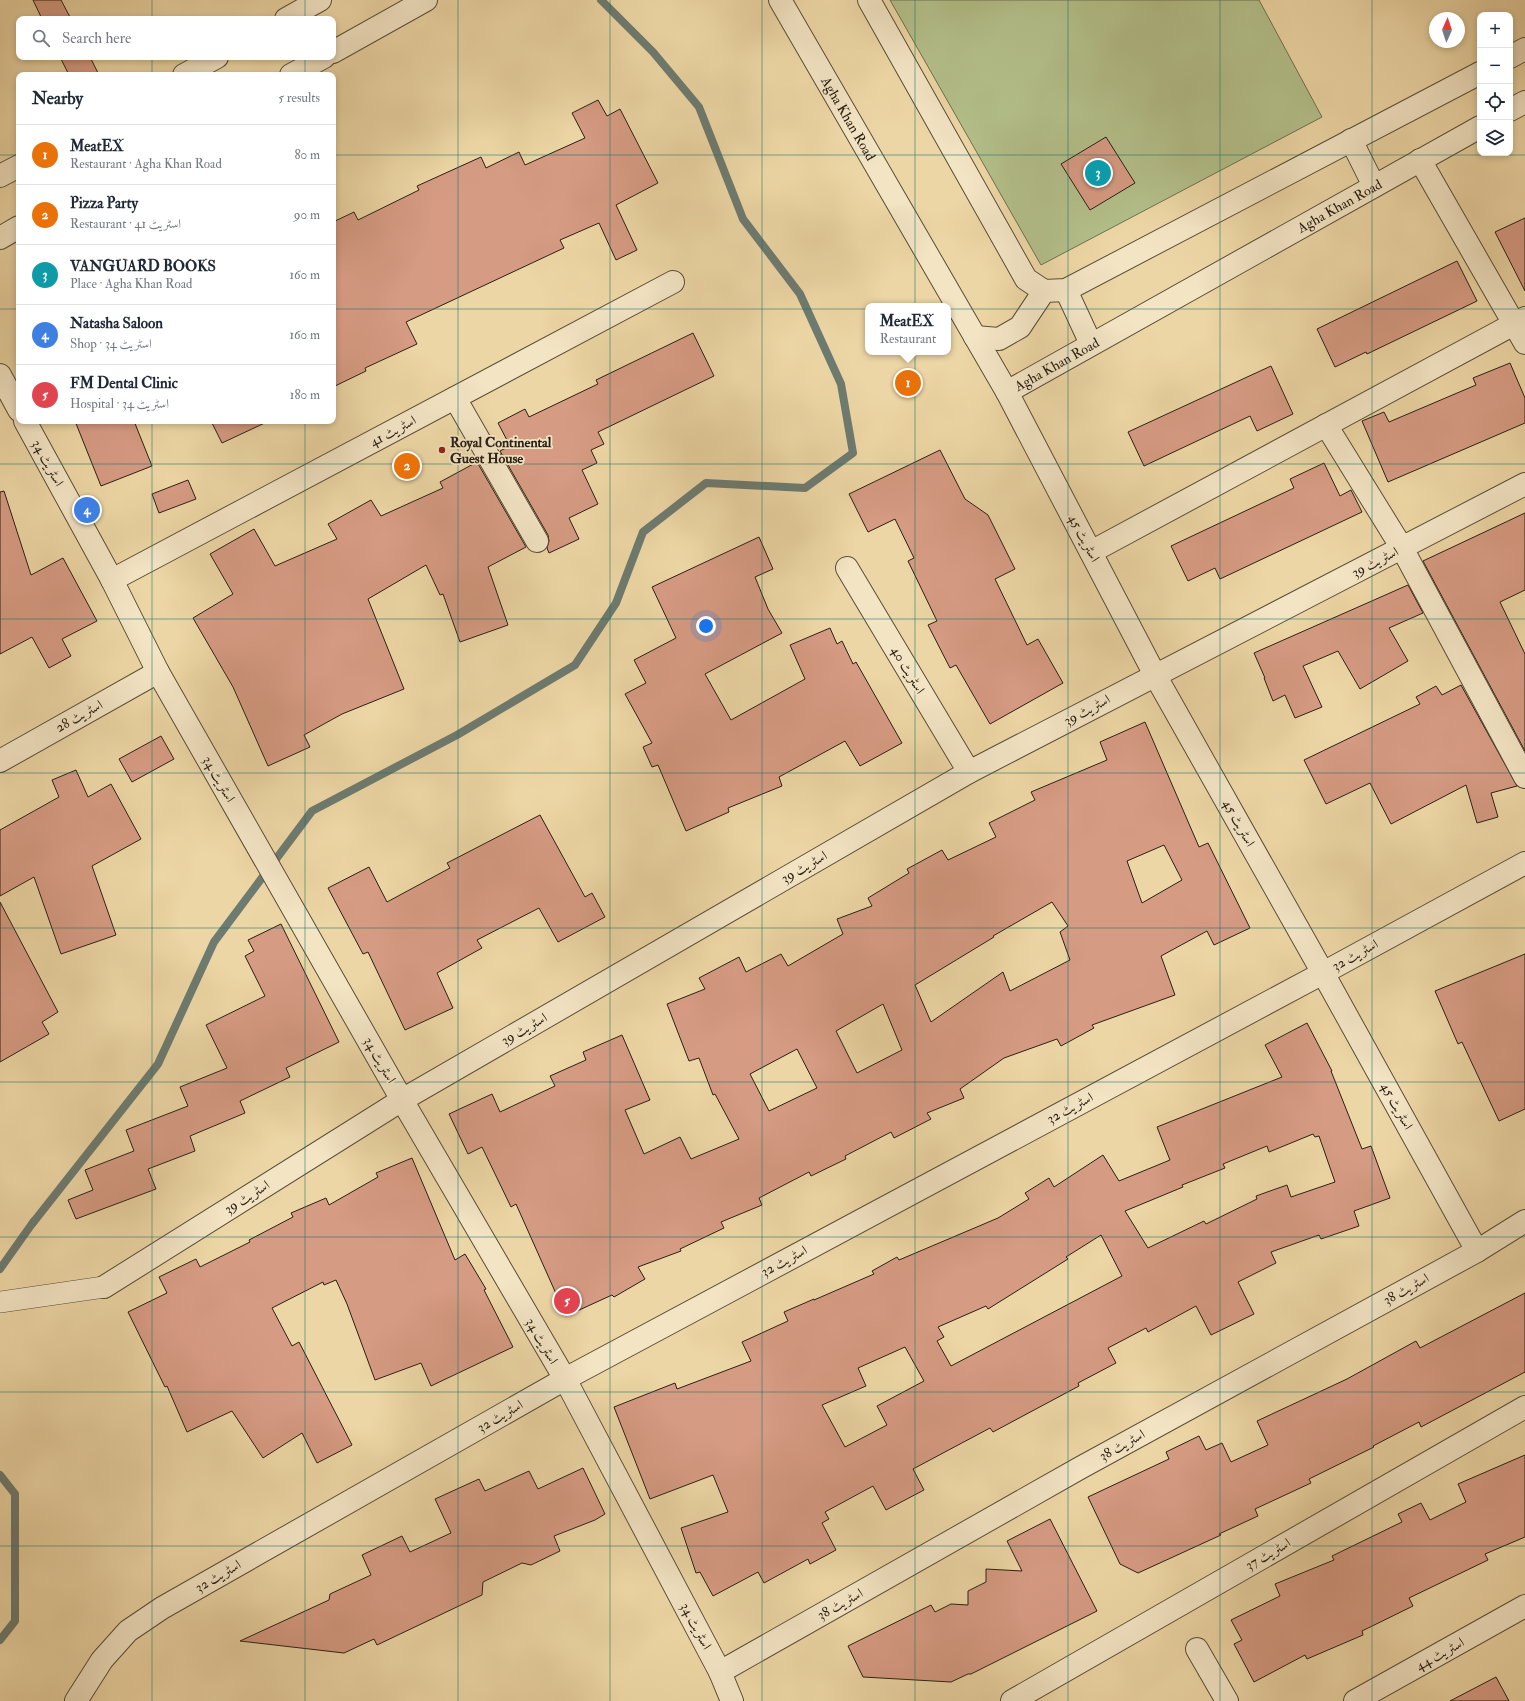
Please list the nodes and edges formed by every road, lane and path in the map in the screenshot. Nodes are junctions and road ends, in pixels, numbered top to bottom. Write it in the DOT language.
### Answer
graph roads {
  1 [pos="320,0"];
  2 [pos="426,0"];
  3 [pos="780,0"];
  4 [pos="869,0"];
  5 [pos="291,16"];
  6 [pos="1525,49"];
  7 [pos="336,50"];
  8 [pos="1513,55"];
  9 [pos="212,60"];
  10 [pos="318,60"];
  11 [pos="190,72"];
  12 [pos="296,72"];
  13 [pos="1477,75"];
  14 [pos="1525,102"];
  15 [pos="1513,108"];
  16 [pos="1477,129"];
  17 [pos="1351,140"];
  18 [pos="1420,160"];
  19 [pos="16,168"];
  20 [pos="0,176"];
  21 [pos="1374,186"];
  22 [pos="16,229"];
  23 [pos="0,238"];
  24 [pos="673,282"];
  25 [pos="1066,290"];
  26 [pos="1044,291"];
  27 [pos="1520,321"];
  28 [pos="975,337"];
  29 [pos="1525,343"];
  30 [pos="1091,344"];
  31 [pos="0,375"];
  32 [pos="1007,392"];
  33 [pos="454,398"];
  34 [pos="16,404"];
  35 [pos="27,424"];
  36 [pos="1326,425"];
  37 [pos="1525,484"];
  38 [pos="537,541"];
  39 [pos="1402,548"];
  40 [pos="1091,552"];
  41 [pos="847,568"];
  42 [pos="112,580"];
  43 [pos="158,672"];
  44 [pos="1155,675"];
  45 [pos="0,761"];
  46 [pos="969,772"];
  47 [pos="1525,777"];
  48 [pos="1525,863"];
  49 [pos="1323,973"];
  50 [pos="402,1100"];
  51 [pos="1525,1221"];
  52 [pos="1476,1250"];
  53 [pos="104,1287"];
  54 [pos="0,1302"];
  55 [pos="565,1379"];
  56 [pos="1525,1407"];
  57 [pos="1525,1606"];
  58 [pos="1197,1649"];
  59 [pos="720,1672"];
  60 [pos="76,1701"];
  61 [pos="732,1701"];
  62 [pos="1012,1701"];
  63 [pos="1227,1701"];
  64 [pos="1355,1701"];
  1 -- 5 [label="street"];
  2 -- 7 [label="street"];
  3 -- 28 [label="street, Agha Khan Road"];
  4 -- 26 [label="street"];
  6 -- 8 [label="street"];
  9 -- 11 [label="street"];
  10 -- 12 [label="street"];
  13 -- 17 [label="street"];
  14 -- 15 [label="street"];
  16 -- 18 [label="street, Agha Khan Road"];
  17 -- 21 [label="street"];
  17 -- 25 [label="street"];
  18 -- 21 [label="street, Agha Khan Road"];
  18 -- 27 [label="street"];
  19 -- 20 [label="street"];
  21 -- 30 [label="street, Agha Khan Road"];
  22 -- 23 [label="street"];
  24 -- 33 [label="street, اسٹریٹ 41"];
  25 -- 26 [label="street"];
  25 -- 30 [label="street"];
  26 -- 28 [label="street"];
  27 -- 29 [label="street"];
  27 -- 36 [label="street"];
  28 -- 32 [label="street, Agha Khan Road"];
  30 -- 32 [label="street, Agha Khan Road"];
  31 -- 34 [label="street"];
  32 -- 40 [label="street, اسٹریٹ 45"];
  33 -- 38 [label="street"];
  33 -- 42 [label="street, اسٹریٹ 41"];
  35 -- 42 [label="street, اسٹریٹ 34"];
  36 -- 39 [label="street"];
  36 -- 40 [label="street"];
  37 -- 39 [label="street, اسٹریٹ 39"];
  39 -- 44 [label="street, اسٹریٹ 39"];
  39 -- 47 [label="street"];
  40 -- 44 [label="street, اسٹریٹ 45"];
  41 -- 46 [label="street, اسٹریٹ 40"];
  42 -- 43 [label="street, اسٹریٹ 34"];
  43 -- 45 [label="street, اسٹریٹ 28"];
  43 -- 50 [label="street, اسٹریٹ 34"];
  44 -- 46 [label="street, اسٹریٹ 39"];
  44 -- 49 [label="street, اسٹریٹ 45"];
  46 -- 50 [label="street, اسٹریٹ 39"];
  48 -- 49 [label="street, اسٹریٹ 32"];
  49 -- 52 [label="street, اسٹریٹ 45"];
  49 -- 55 [label="street, اسٹریٹ 32"];
  50 -- 53 [label="street, اسٹریٹ 39"];
  50 -- 55 [label="street, اسٹریٹ 34"];
  51 -- 52 [label="street, اسٹریٹ 38"];
  52 -- 59 [label="street, اسٹریٹ 38"];
  53 -- 54 [label="street"];
  55 -- 59 [label="street, اسٹریٹ 34"];
  55 -- 60 [label="street, اسٹریٹ 32"];
  56 -- 62 [label="street, اسٹریٹ 37"];
  57 -- 64 [label="street, اسٹریٹ 44"];
  58 -- 63 [label="street"];
  59 -- 61 [label="street, اسٹریٹ 34"];
}
